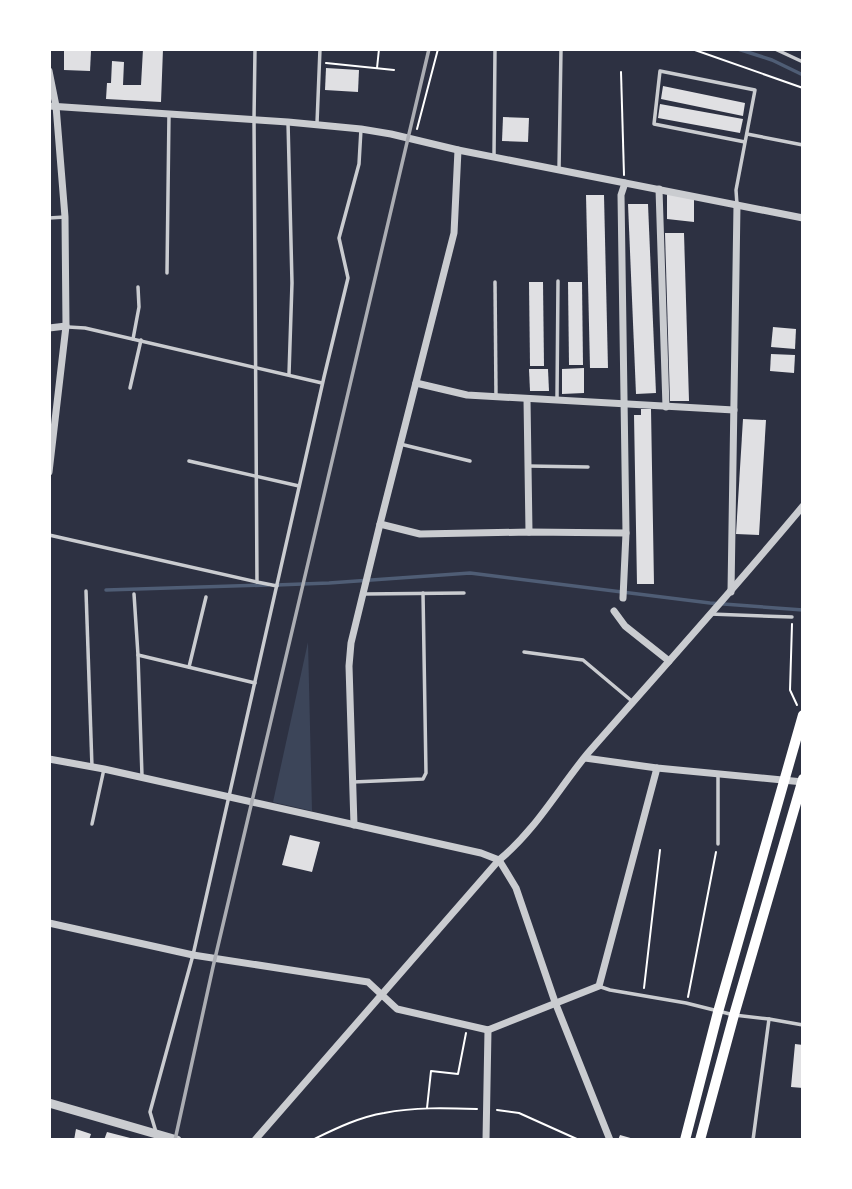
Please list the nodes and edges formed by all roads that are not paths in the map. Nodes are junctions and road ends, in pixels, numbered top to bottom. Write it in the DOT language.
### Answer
graph roads {
  1 [pos="255,49"];
  2 [pos="320,49"];
  3 [pos="495,49"];
  4 [pos="561,49"];
  5 [pos="775,49"];
  6 [pos="803,62"];
  7 [pos="49,71"];
  8 [pos="53,106"];
  9 [pos="169,114"];
  10 [pos="254,120"];
  11 [pos="288,122"];
  12 [pos="317,125"];
  13 [pos="361,129"];
  14 [pos="747,134"];
  15 [pos="745,142"];
  16 [pos="803,145"];
  17 [pos="458,150"];
  18 [pos="494,157"];
  19 [pos="559,170"];
  20 [pos="625,183"];
  21 [pos="659,189"];
  22 [pos="737,205"];
  23 [pos="49,218"];
  24 [pos="65,218"];
  25 [pos="803,218"];
  26 [pos="167,273"];
  27 [pos="558,281"];
  28 [pos="495,282"];
  29 [pos="138,287"];
  30 [pos="66,327"];
  31 [pos="49,328"];
  32 [pos="133,339"];
  33 [pos="141,340"];
  34 [pos="256,367"];
  35 [pos="289,374"];
  36 [pos="323,383"];
  37 [pos="416,383"];
  38 [pos="130,388"];
  39 [pos="496,398"];
  40 [pos="527,399"];
  41 [pos="557,400"];
  42 [pos="624,405"];
  43 [pos="666,407"];
  44 [pos="734,410"];
  45 [pos="400,443"];
  46 [pos="189,461"];
  47 [pos="470,461"];
  48 [pos="528,466"];
  49 [pos="588,467"];
  50 [pos="49,472"];
  51 [pos="257,476"];
  52 [pos="299,485"];
  53 [pos="803,506"];
  54 [pos="380,524"];
  55 [pos="529,532"];
  56 [pos="626,533"];
  57 [pos="49,535"];
  58 [pos="257,582"];
  59 [pos="277,586"];
  60 [pos="86,591"];
  61 [pos="731,592"];
  62 [pos="423,593"];
  63 [pos="464,593"];
  64 [pos="134,594"];
  65 [pos="363,594"];
  66 [pos="206,597"];
  67 [pos="623,598"];
  68 [pos="614,611"];
  69 [pos="710,614"];
  70 [pos="792,617"];
  71 [pos="524,652"];
  72 [pos="138,655"];
  73 [pos="668,661"];
  74 [pos="189,667"];
  75 [pos="255,683"];
  76 [pos="633,702"];
  77 [pos="803,716"];
  78 [pos="584,758"];
  79 [pos="49,759"];
  80 [pos="92,767"];
  81 [pos="657,768"];
  82 [pos="104,769"];
  83 [pos="719,774"];
  84 [pos="142,778"];
  85 [pos="784,780"];
  86 [pos="803,781"];
  87 [pos="353,782"];
  88 [pos="229,797"];
  89 [pos="92,824"];
  90 [pos="355,825"];
  91 [pos="718,844"];
  92 [pos="499,860"];
  93 [pos="49,923"];
  94 [pos="193,955"];
  95 [pos="599,986"];
  96 [pos="381,996"];
  97 [pos="555,1002"];
  98 [pos="718,1012"];
  99 [pos="734,1015"];
  100 [pos="769,1019"];
  101 [pos="803,1026"];
  102 [pos="488,1030"];
  103 [pos="49,1103"];
  104 [pos="155,1137"];
  105 [pos="177,1140"];
  106 [pos="255,1140"];
  107 [pos="486,1140"];
  108 [pos="610,1140"];
  109 [pos="685,1140"];
  110 [pos="699,1140"];
  111 [pos="753,1140"];
  1 -- 10 [label="lane"];
  2 -- 12 [label="lane"];
  3 -- 18 [label="lane"];
  4 -- 19 [label="lane"];
  5 -- 6 [label="lane"];
  7 -- 8 [label="street"];
  8 -- 9 [label="street"];
  8 -- 24 [label="street"];
  9 -- 10 [label="street"];
  9 -- 26 [label="lane"];
  10 -- 11 [label="street"];
  10 -- 34 [label="lane"];
  11 -- 12 [label="street"];
  11 -- 35 [label="lane"];
  12 -- 13 [label="street"];
  13 -- 17 [label="street"];
  13 -- 36 [label="lane"];
  14 -- 15 [label="lane"];
  14 -- 15 [label="lane"];
  14 -- 16 [label="lane"];
  15 -- 22 [label="lane"];
  17 -- 18 [label="street"];
  17 -- 37 [label="street"];
  18 -- 19 [label="street"];
  19 -- 20 [label="street"];
  20 -- 21 [label="street"];
  20 -- 42 [label="street"];
  21 -- 22 [label="street"];
  21 -- 43 [label="street"];
  22 -- 25 [label="street"];
  22 -- 44 [label="street"];
  23 -- 24 [label="lane"];
  24 -- 30 [label="street"];
  27 -- 41 [label="lane"];
  28 -- 39 [label="lane"];
  29 -- 32 [label="lane"];
  30 -- 31 [label="street"];
  30 -- 32 [label="lane"];
  30 -- 50 [label="street"];
  32 -- 33 [label="lane"];
  33 -- 34 [label="lane"];
  33 -- 38 [label="lane"];
  34 -- 35 [label="lane"];
  34 -- 51 [label="lane"];
  35 -- 36 [label="lane"];
  36 -- 52 [label="lane"];
  37 -- 39 [label="street"];
  37 -- 45 [label="street"];
  39 -- 40 [label="street"];
  40 -- 41 [label="street"];
  40 -- 48 [label="street"];
  41 -- 42 [label="street"];
  42 -- 43 [label="street"];
  42 -- 56 [label="street"];
  43 -- 44 [label="street"];
  44 -- 61 [label="street"];
  45 -- 47 [label="lane"];
  45 -- 54 [label="street"];
  46 -- 51 [label="lane"];
  48 -- 49 [label="lane"];
  48 -- 55 [label="street"];
  51 -- 52 [label="lane"];
  51 -- 58 [label="lane"];
  52 -- 59 [label="lane"];
  53 -- 61 [label="street"];
  54 -- 55 [label="street"];
  54 -- 65 [label="street"];
  55 -- 56 [label="street"];
  56 -- 67 [label="street"];
  57 -- 58 [label="lane"];
  58 -- 59 [label="lane"];
  59 -- 75 [label="lane"];
  60 -- 80 [label="lane"];
  61 -- 69 [label="street"];
  62 -- 63 [label="lane"];
  62 -- 65 [label="lane"];
  62 -- 87 [label="lane"];
  64 -- 72 [label="lane"];
  65 -- 87 [label="street"];
  66 -- 74 [label="lane"];
  68 -- 73 [label="street"];
  69 -- 70 [label="lane"];
  69 -- 73 [label="street"];
  71 -- 76 [label="lane"];
  72 -- 74 [label="lane"];
  72 -- 84 [label="lane"];
  73 -- 76 [label="street"];
  74 -- 75 [label="lane"];
  75 -- 88 [label="lane"];
  76 -- 78 [label="street"];
  77 -- 85 [label="main road"];
  78 -- 81 [label="street"];
  78 -- 92 [label="street"];
  79 -- 80 [label="street"];
  80 -- 82 [label="street"];
  81 -- 83 [label="street"];
  81 -- 95 [label="street"];
  82 -- 84 [label="street"];
  82 -- 89 [label="lane"];
  83 -- 85 [label="street"];
  83 -- 91 [label="lane"];
  84 -- 88 [label="street"];
  85 -- 86 [label="street"];
  85 -- 98 [label="main road"];
  86 -- 99 [label="main road"];
  87 -- 90 [label="street"];
  88 -- 90 [label="street"];
  88 -- 94 [label="lane"];
  90 -- 92 [label="street"];
  92 -- 96 [label="street"];
  92 -- 97 [label="street"];
  93 -- 94 [label="street"];
  94 -- 96 [label="street"];
  94 -- 104 [label="lane"];
  95 -- 97 [label="street"];
  95 -- 98 [label="lane"];
  96 -- 102 [label="street"];
  96 -- 106 [label="street"];
  97 -- 102 [label="street"];
  97 -- 108 [label="street"];
  98 -- 99 [label="lane"];
  98 -- 109 [label="main road"];
  99 -- 100 [label="lane"];
  99 -- 110 [label="main road"];
  100 -- 101 [label="lane"];
  100 -- 111 [label="lane"];
  102 -- 107 [label="street"];
  103 -- 104 [label="street"];
  104 -- 105 [label="street"];
}
